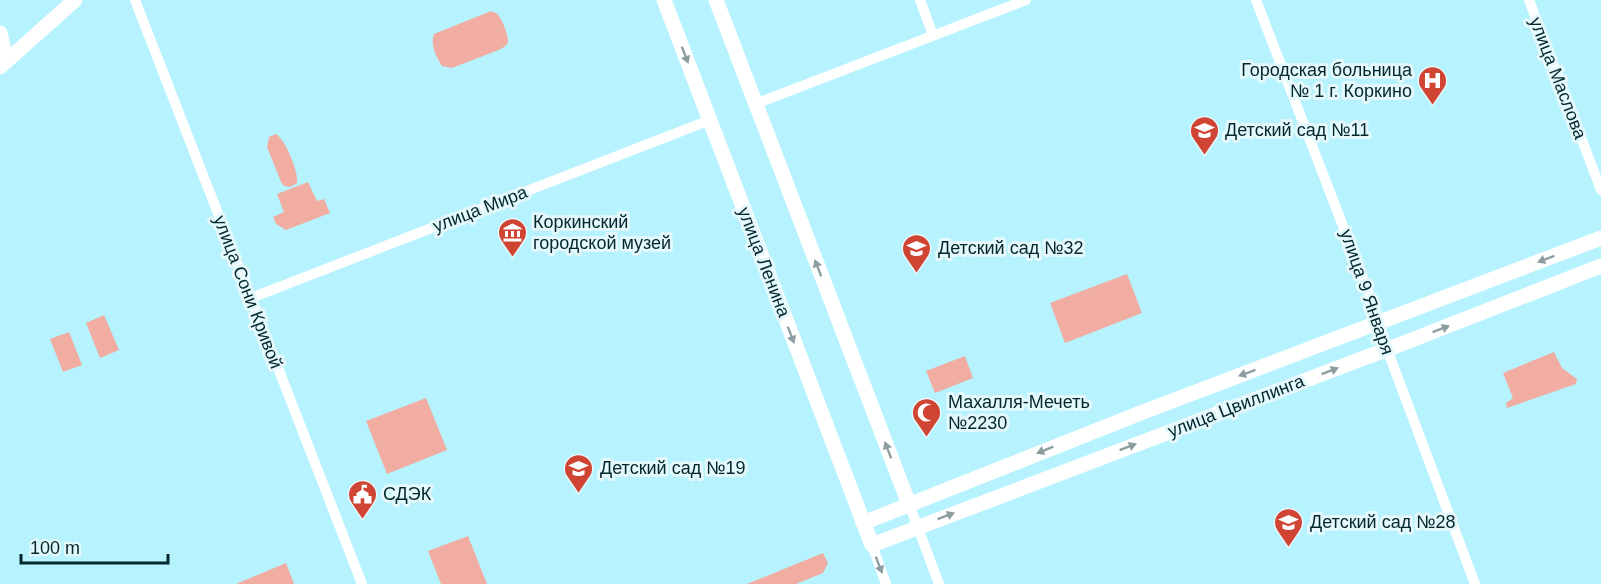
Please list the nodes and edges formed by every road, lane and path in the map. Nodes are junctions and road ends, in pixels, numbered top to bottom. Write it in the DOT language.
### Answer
graph roads {
  1 [pos="135,0"];
  2 [pos="664,0"];
  3 [pos="716,0"];
  4 [pos="920,0"];
  5 [pos="1026,0"];
  6 [pos="1256,0"];
  7 [pos="1529,0"];
  8 [pos="65,3"];
  9 [pos="0,33"];
  10 [pos="933,35"];
  11 [pos="3,64"];
  12 [pos="755,104"];
  13 [pos="710,120"];
  14 [pos="1601,190"];
  15 [pos="1601,238"];
  16 [pos="1601,266"];
  17 [pos="251,298"];
  18 [pos="1380,322"];
  19 [pos="1387,350"];
  20 [pos="909,504"];
  21 [pos="863,523"];
  22 [pos="918,527"];
  23 [pos="872,545"];
  24 [pos="362,584"];
  25 [pos="886,584"];
  26 [pos="939,584"];
  27 [pos="1475,584"];
  1 -- 17 [label="street, улица Сони Кривой"];
  2 -- 13 [label="street, улица Ленина, one-way"];
  3 -- 12 [label="street"];
  4 -- 10 [label="street"];
  5 -- 10 [label="street"];
  6 -- 18 [label="street, улица 9 Января"];
  7 -- 14 [label="street, улица Маслова"];
  8 -- 11 [label="street"];
  9 -- 11 [label="street"];
  10 -- 12 [label="street"];
  20 -- 12 [label="street, one-way"];
  13 -- 17 [label="street, улица Мира"];
  13 -- 21 [label="street, улица Ленина, one-way"];
  15 -- 18 [label="street, улица Цвиллинга, one-way"];
  19 -- 16 [label="street, улица Цвиллинга, one-way"];
  17 -- 24 [label="street, улица Сони Кривой"];
  18 -- 19 [label="street, улица 9 Января"];
  18 -- 20 [label="street, улица Цвиллинга, one-way"];
  22 -- 19 [label="street, улица Цвиллинга, one-way"];
  19 -- 27 [label="street, улица 9 Января"];
  20 -- 21 [label="street"];
  20 -- 22 [label="street"];
  21 -- 23 [label="street, улица Ленина"];
  22 -- 23 [label="street, улица Цвиллинга"];
  22 -- 26 [label="street"];
  23 -- 25 [label="street, улица Ленина, one-way"];
}
